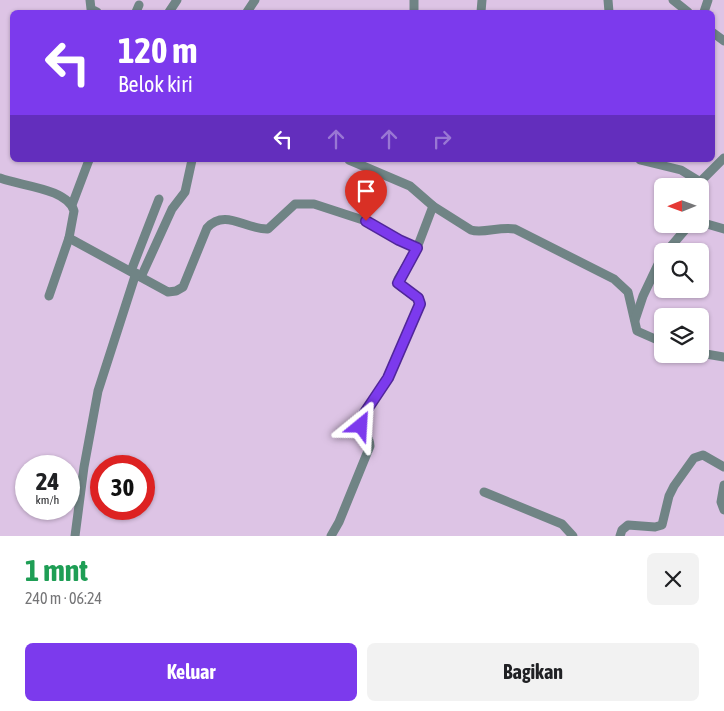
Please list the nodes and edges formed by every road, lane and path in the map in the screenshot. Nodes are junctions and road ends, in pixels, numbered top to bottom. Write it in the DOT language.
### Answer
graph roads {
  1 [pos="673,0"];
  2 [pos="686,10"];
  3 [pos="724,158"];
  4 [pos="87,162"];
  5 [pos="192,162"];
  6 [pos="354,162"];
  7 [pos="648,162"];
  8 [pos="0,178"];
  9 [pos="691,178"];
  10 [pos="704,178"];
  11 [pos="158,198"];
  12 [pos="72,205"];
  13 [pos="433,206"];
  14 [pos="709,225"];
  15 [pos="724,229"];
  16 [pos="682,233"];
  17 [pos="69,238"];
  18 [pos="674,243"];
  19 [pos="417,248"];
  20 [pos="136,273"];
  21 [pos="654,273"];
  22 [pos="49,296"];
  23 [pos="634,323"];
  24 [pos="654,338"];
  25 [pos="709,354"];
  26 [pos="724,357"];
  27 [pos="724,466"];
  28 [pos="724,485"];
  29 [pos="484,492"];
  30 [pos="724,510"];
  31 [pos="75,536"];
  32 [pos="331,536"];
  33 [pos="573,536"];
  34 [pos="620,536"];
  1 -- 2 [label="street"];
  3 -- 10 [label="street"];
  4 -- 12 [label="street"];
  5 -- 20 [label="street"];
  6 -- 13 [label="street"];
  7 -- 9 [label="street"];
  8 -- 12 [label="street"];
  11 -- 20 [label="street"];
  12 -- 17 [label="street"];
  13 -- 19 [label="street"];
  13 -- 23 [label="street"];
  14 -- 15 [label="street"];
  16 -- 18 [label="street"];
  17 -- 20 [label="street"];
  17 -- 22 [label="street"];
  19 -- 20 [label="street"];
  19 -- 32 [label="street"];
  20 -- 31 [label="street"];
  21 -- 23 [label="street"];
  23 -- 24 [label="street"];
  25 -- 26 [label="street"];
  27 -- 34 [label="street"];
  28 -- 30 [label="street"];
  29 -- 33 [label="street"];
}
